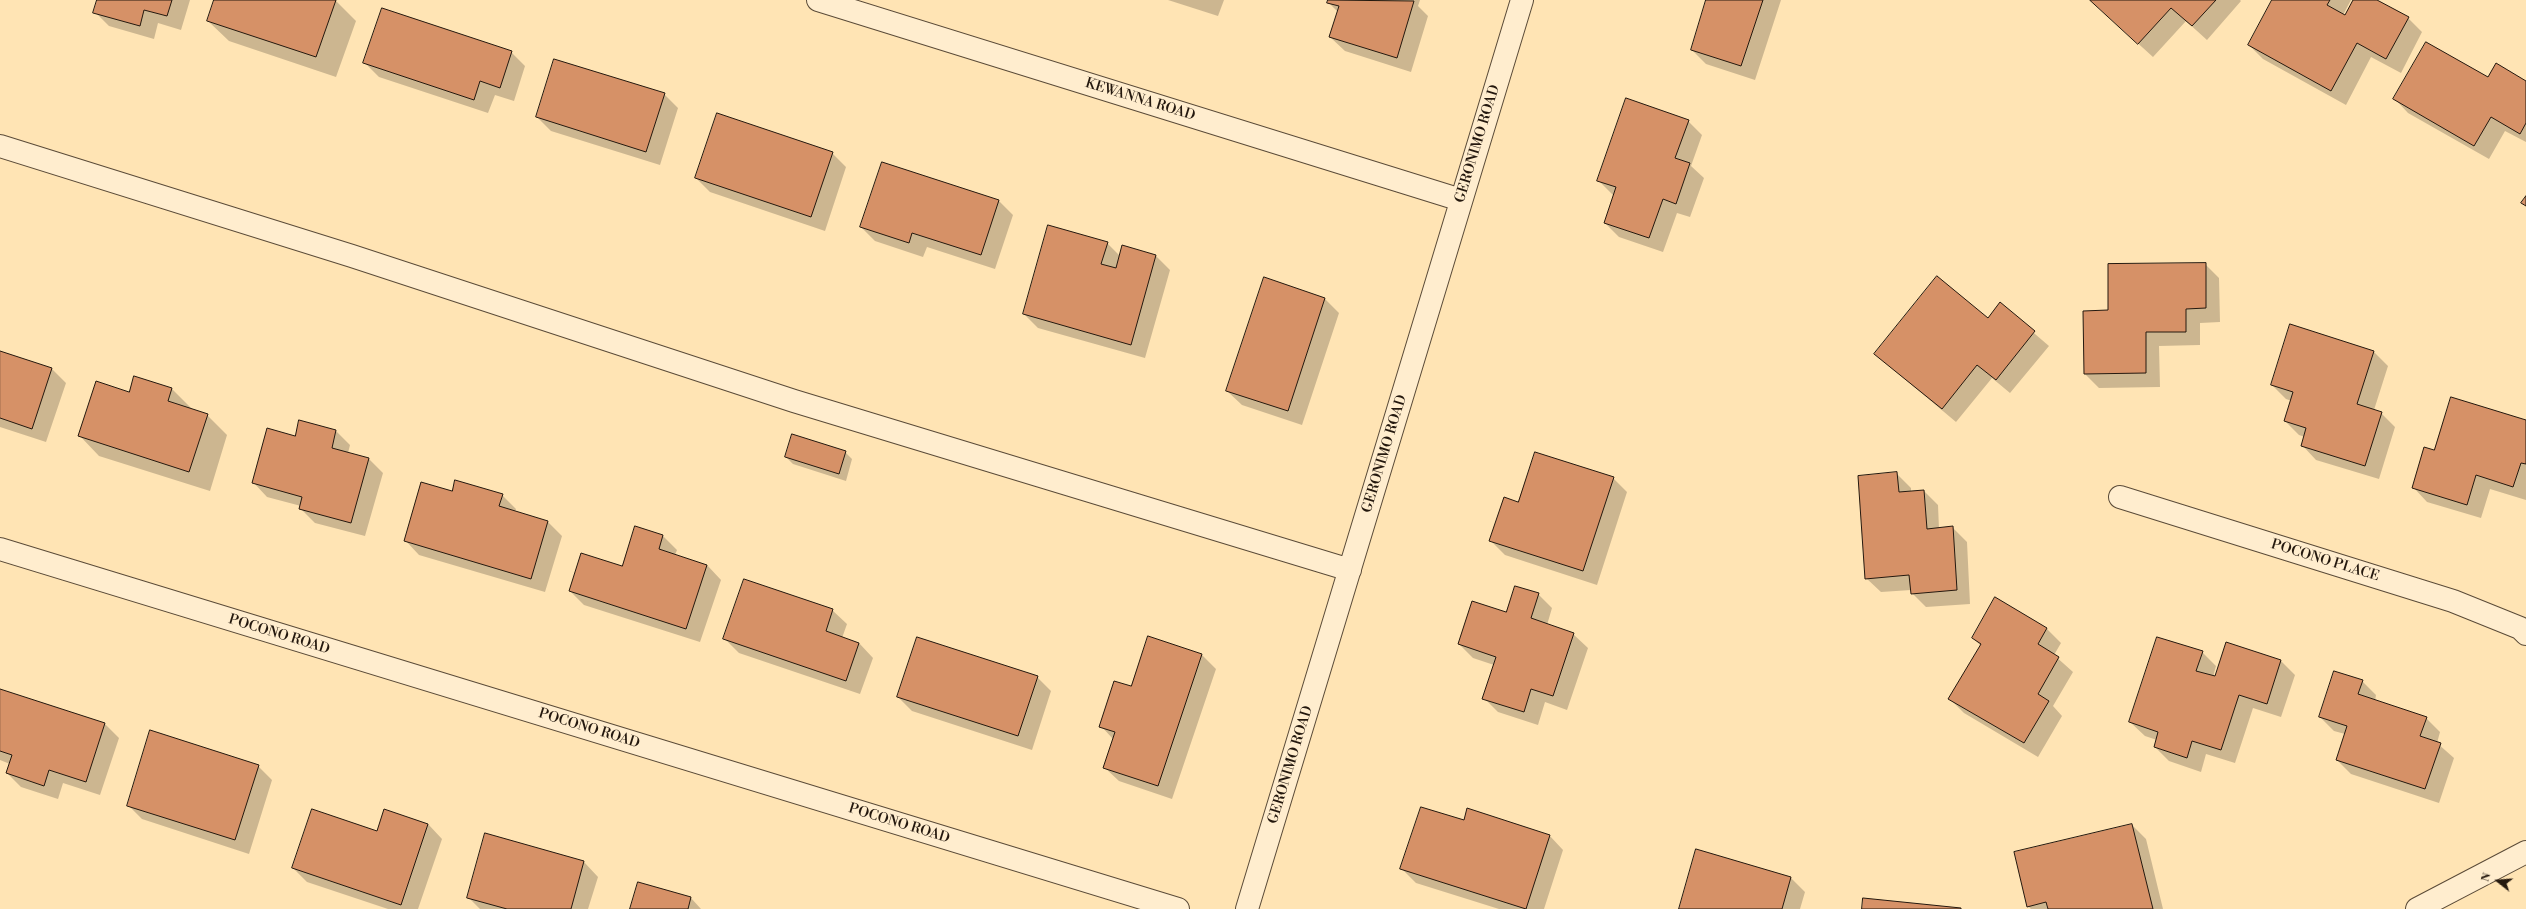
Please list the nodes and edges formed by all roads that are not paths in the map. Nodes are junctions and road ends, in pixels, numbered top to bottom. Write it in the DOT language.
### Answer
graph roads {
  1 [pos="818,0"];
  2 [pos="1522,0"];
  3 [pos="0,146"];
  4 [pos="1461,200"];
  5 [pos="2120,497"];
  6 [pos="0,549"];
  7 [pos="1350,570"];
  8 [pos="2526,634"];
  9 [pos="2526,852"];
  10 [pos="1178,909"];
  11 [pos="1247,909"];
  12 [pos="2417,909"];
  1 -- 4 [label="street, KEWANNA ROAD"];
  2 -- 4 [label="street, GERONIMO ROAD"];
  3 -- 7 [label="street"];
  4 -- 7 [label="street, GERONIMO ROAD"];
  5 -- 8 [label="street, POCONO PLACE"];
  6 -- 10 [label="street, POCONO ROAD"];
  7 -- 11 [label="street, GERONIMO ROAD"];
  9 -- 12 [label="street"];
}
